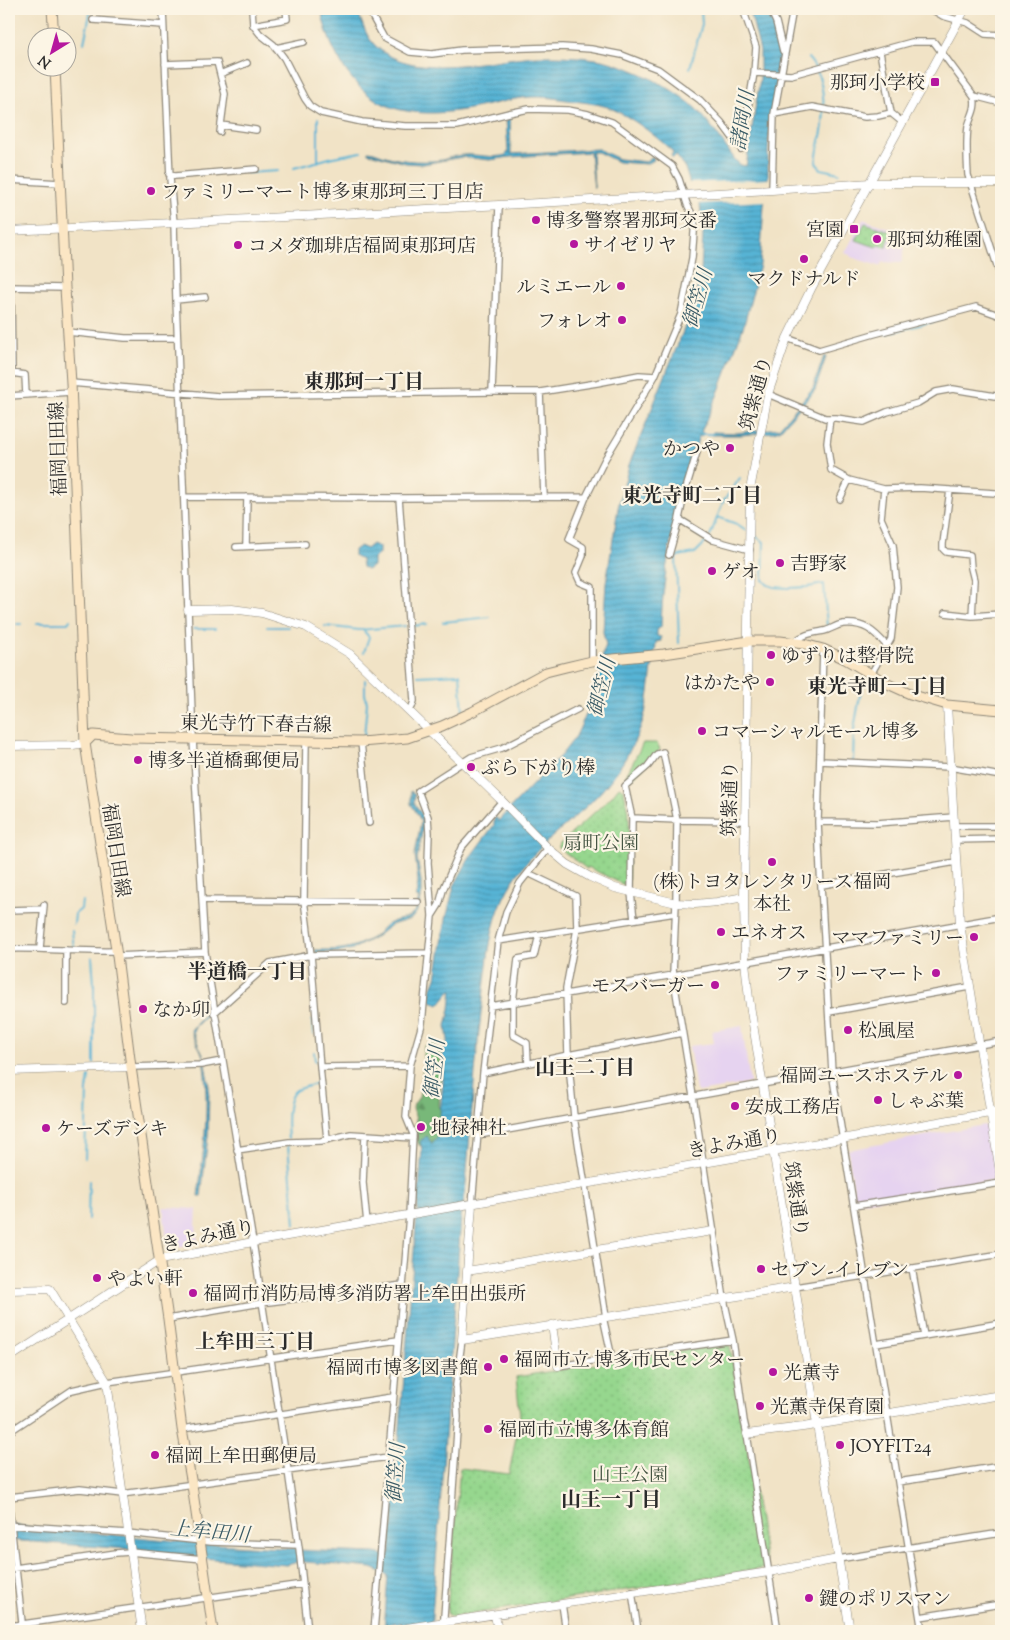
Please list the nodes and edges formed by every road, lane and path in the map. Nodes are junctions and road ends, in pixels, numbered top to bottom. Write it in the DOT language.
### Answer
graph roads {
  1 [pos="52,9"];
  2 [pos="163,9"];
  3 [pos="252,9"];
  4 [pos="286,9"];
  5 [pos="368,9"];
  6 [pos="743,9"];
  7 [pos="770,9"];
  8 [pos="793,9"];
  9 [pos="931,9"];
  10 [pos="965,9"];
  11 [pos="93,20"];
  12 [pos="958,20"];
  13 [pos="164,25"];
  14 [pos="253,25"];
  15 [pos="53,28"];
  16 [pos="1001,35"];
  17 [pos="304,42"];
  18 [pos="276,48"];
  19 [pos="941,51"];
  20 [pos="880,52"];
  21 [pos="784,53"];
  22 [pos="247,63"];
  23 [pos="165,64"];
  24 [pos="756,73"];
  25 [pos="220,74"];
  26 [pos="780,75"];
  27 [pos="55,78"];
  28 [pos="974,96"];
  29 [pos="1001,104"];
  30 [pos="891,113"];
  31 [pos="774,114"];
  32 [pos="902,122"];
  33 [pos="221,125"];
  34 [pos="256,130"];
  35 [pos="220,132"];
  36 [pos="256,169"];
  37 [pos="169,174"];
  38 [pos="9,180"];
  39 [pos="60,183"];
  40 [pos="870,183"];
  41 [pos="970,183"];
  42 [pos="1001,183"];
  43 [pos="772,190"];
  44 [pos="685,195"];
  45 [pos="499,205"];
  46 [pos="174,223"];
  47 [pos="62,228"];
  48 [pos="9,231"];
  49 [pos="1001,278"];
  50 [pos="10,287"];
  51 [pos="65,288"];
  52 [pos="205,297"];
  53 [pos="176,300"];
  54 [pos="1001,316"];
  55 [pos="68,332"];
  56 [pos="177,338"];
  57 [pos="787,338"];
  58 [pos="654,376"];
  59 [pos="71,388"];
  60 [pos="492,392"];
  61 [pos="540,392"];
  62 [pos="180,393"];
  63 [pos="768,394"];
  64 [pos="26,395"];
  65 [pos="9,396"];
  66 [pos="1001,397"];
  67 [pos="830,418"];
  68 [pos="697,452"];
  69 [pos="849,480"];
  70 [pos="884,489"];
  71 [pos="950,490"];
  72 [pos="1001,496"];
  73 [pos="184,497"];
  74 [pos="247,497"];
  75 [pos="544,497"];
  76 [pos="586,497"];
  77 [pos="399,498"];
  78 [pos="840,499"];
  79 [pos="678,519"];
  80 [pos="305,544"];
  81 [pos="246,546"];
  82 [pos="236,547"];
  83 [pos="750,550"];
  84 [pos="669,555"];
  85 [pos="188,610"];
  86 [pos="945,613"];
  87 [pos="1001,614"];
  88 [pos="972,616"];
  89 [pos="749,641"];
  90 [pos="794,642"];
  91 [pos="887,646"];
  92 [pos="823,649"];
  93 [pos="592,661"];
  94 [pos="871,674"];
  95 [pos="947,705"];
  96 [pos="578,709"];
  97 [pos="409,710"];
  98 [pos="1001,710"];
  99 [pos="429,730"];
  100 [pos="192,738"];
  101 [pos="306,740"];
  102 [pos="361,742"];
  103 [pos="85,743"];
  104 [pos="9,746"];
  105 [pos="820,761"];
  106 [pos="462,762"];
  107 [pos="950,767"];
  108 [pos="1001,776"];
  109 [pos="502,801"];
  110 [pos="632,818"];
  111 [pos="677,820"];
  112 [pos="744,821"];
  113 [pos="818,822"];
  114 [pos="954,822"];
  115 [pos="369,823"];
  116 [pos="1001,826"];
  117 [pos="1001,839"];
  118 [pos="955,840"];
  119 [pos="548,848"];
  120 [pos="956,862"];
  121 [pos="528,873"];
  122 [pos="822,886"];
  123 [pos="631,892"];
  124 [pos="744,897"];
  125 [pos="202,900"];
  126 [pos="304,900"];
  127 [pos="418,902"];
  128 [pos="676,902"];
  129 [pos="9,910"];
  130 [pos="675,913"];
  131 [pos="432,916"];
  132 [pos="1001,917"];
  133 [pos="634,919"];
  134 [pos="960,924"];
  135 [pos="577,929"];
  136 [pos="539,935"];
  137 [pos="498,941"];
  138 [pos="40,948"];
  139 [pos="825,948"];
  140 [pos="9,949"];
  141 [pos="66,950"];
  142 [pos="205,952"];
  143 [pos="429,953"];
  144 [pos="117,954"];
  145 [pos="311,955"];
  146 [pos="744,962"];
  147 [pos="672,974"];
  148 [pos="969,987"];
  149 [pos="566,994"];
  150 [pos="66,1002"];
  151 [pos="513,1002"];
  152 [pos="490,1006"];
  153 [pos="829,1012"];
  154 [pos="214,1013"];
  155 [pos="682,1034"];
  156 [pos="1001,1041"];
  157 [pos="980,1045"];
  158 [pos="568,1055"];
  159 [pos="222,1061"];
  160 [pos="528,1063"];
  161 [pos="410,1066"];
  162 [pos="132,1067"];
  163 [pos="320,1067"];
  164 [pos="9,1071"];
  165 [pos="832,1072"];
  166 [pos="483,1073"];
  167 [pos="762,1085"];
  168 [pos="693,1096"];
  169 [pos="1001,1111"];
  170 [pos="992,1113"];
  171 [pos="574,1117"];
  172 [pos="479,1134"];
  173 [pos="365,1135"];
  174 [pos="413,1138"];
  175 [pos="327,1139"];
  176 [pos="843,1139"];
  177 [pos="237,1150"];
  178 [pos="773,1152"];
  179 [pos="703,1164"];
  180 [pos="1001,1178"];
  181 [pos="1001,1183"];
  182 [pos="584,1184"];
  183 [pos="472,1205"];
  184 [pos="854,1206"];
  185 [pos="409,1215"];
  186 [pos="367,1223"];
  187 [pos="713,1231"];
  188 [pos="253,1242"];
  189 [pos="596,1250"];
  190 [pos="1001,1254"];
  191 [pos="160,1260"];
  192 [pos="912,1268"];
  193 [pos="467,1271"];
  194 [pos="865,1276"];
  195 [pos="403,1285"];
  196 [pos="795,1287"];
  197 [pos="9,1290"];
  198 [pos="724,1299"];
  199 [pos="261,1303"];
  200 [pos="605,1317"];
  201 [pos="168,1319"];
  202 [pos="68,1320"];
  203 [pos="1001,1323"];
  204 [pos="552,1325"];
  205 [pos="924,1336"];
  206 [pos="398,1340"];
  207 [pos="462,1340"];
  208 [pos="733,1340"];
  209 [pos="876,1344"];
  210 [pos="9,1358"];
  211 [pos="612,1358"];
  212 [pos="270,1360"];
  213 [pos="558,1366"];
  214 [pos="175,1373"];
  215 [pos="107,1382"];
  216 [pos="1001,1395"];
  217 [pos="393,1397"];
  218 [pos="886,1413"];
  219 [pos="278,1415"];
  220 [pos="817,1424"];
  221 [pos="182,1429"];
  222 [pos="9,1432"];
  223 [pos="747,1434"];
  224 [pos="388,1457"];
  225 [pos="1001,1466"];
  226 [pos="288,1471"];
  227 [pos="898,1482"];
  228 [pos="192,1485"];
  229 [pos="122,1494"];
  230 [pos="9,1497"];
  231 [pos="9,1507"];
  232 [pos="10,1526"];
  233 [pos="1001,1533"];
  234 [pos="128,1534"];
  235 [pos="200,1541"];
  236 [pos="299,1547"];
  237 [pos="909,1548"];
  238 [pos="130,1550"];
  239 [pos="203,1557"];
  240 [pos="838,1559"];
  241 [pos="16,1568"];
  242 [pos="9,1569"];
  243 [pos="769,1572"];
  244 [pos="303,1584"];
  245 [pos="632,1592"];
  246 [pos="208,1598"];
  247 [pos="562,1604"];
  248 [pos="1001,1604"];
  249 [pos="138,1608"];
  250 [pos="496,1615"];
  251 [pos="920,1617"];
  252 [pos="440,1623"];
  253 [pos="9,1626"];
  254 [pos="23,1628"];
  255 [pos="142,1631"];
  256 [pos="213,1631"];
  257 [pos="308,1631"];
  258 [pos="374,1631"];
  259 [pos="387,1631"];
  260 [pos="443,1631"];
  261 [pos="498,1631"];
  262 [pos="566,1631"];
  263 [pos="638,1631"];
  264 [pos="778,1631"];
  265 [pos="850,1631"];
  266 [pos="922,1631"];
  1 -- 15 [label="main road"];
  2 -- 13 [label="street"];
  3 -- 14 [label="street"];
  4 -- 14 [label="street"];
  5 -- 24 [label="street"];
  6 -- 24 [label="street"];
  7 -- 21 [label="street"];
  8 -- 21 [label="street"];
  9 -- 12 [label="street"];
  10 -- 12 [label="street, 筑紫通り"];
  11 -- 13 [label="street"];
  12 -- 16 [label="street"];
  12 -- 19 [label="street, 筑紫通り"];
  13 -- 23 [label="street"];
  14 -- 18 [label="street"];
  17 -- 18 [label="street"];
  18 -- 44 [label="street"];
  19 -- 20 [label="street"];
  19 -- 28 [label="street"];
  19 -- 32 [label="street, 筑紫通り"];
  20 -- 26 [label="street"];
  20 -- 30 [label="street"];
  21 -- 26 [label="street"];
  22 -- 25 [label="street"];
  23 -- 25 [label="street"];
  23 -- 37 [label="street"];
  24 -- 26 [label="street"];
  25 -- 33 [label="street"];
  26 -- 31 [label="street"];
  27 -- 39 [label="main road, 福岡日田線"];
  28 -- 29 [label="street"];
  28 -- 41 [label="street"];
  30 -- 31 [label="street"];
  30 -- 32 [label="street"];
  31 -- 43 [label="street"];
  32 -- 40 [label="street, 筑紫通り"];
  33 -- 34 [label="street"];
  33 -- 35 [label="street"];
  36 -- 37 [label="street"];
  37 -- 46 [label="street"];
  38 -- 39 [label="street"];
  39 -- 47 [label="main road, 福岡日田線"];
  40 -- 41 [label="street"];
  40 -- 43 [label="street"];
  40 -- 57 [label="street, 筑紫通り"];
  41 -- 42 [label="street"];
  41 -- 49 [label="street"];
  43 -- 44 [label="street"];
  44 -- 45 [label="street"];
  44 -- 58 [label="street"];
  45 -- 46 [label="street"];
  45 -- 60 [label="street"];
  46 -- 47 [label="street"];
  46 -- 53 [label="street"];
  47 -- 48 [label="street"];
  47 -- 51 [label="main road, 福岡日田線"];
  50 -- 51 [label="street"];
  50 -- 64 [label="street"];
  51 -- 55 [label="main road, 福岡日田線"];
  52 -- 53 [label="street"];
  53 -- 56 [label="street"];
  54 -- 57 [label="street"];
  55 -- 56 [label="street"];
  55 -- 59 [label="main road, 福岡日田線"];
  56 -- 62 [label="street"];
  57 -- 63 [label="street, 筑紫通り"];
  58 -- 61 [label="street"];
  58 -- 76 [label="street"];
  59 -- 62 [label="street"];
  59 -- 64 [label="street"];
  59 -- 103 [label="main road, 福岡日田線"];
  60 -- 61 [label="street"];
  60 -- 62 [label="street"];
  61 -- 75 [label="street"];
  62 -- 73 [label="street"];
  63 -- 67 [label="street"];
  63 -- 83 [label="street, 筑紫通り"];
  64 -- 65 [label="street"];
  66 -- 67 [label="street"];
  67 -- 69 [label="street"];
  68 -- 79 [label="street"];
  69 -- 70 [label="street"];
  69 -- 78 [label="street"];
  70 -- 71 [label="street"];
  70 -- 91 [label="street"];
  71 -- 72 [label="street"];
  71 -- 88 [label="street"];
  73 -- 74 [label="street"];
  73 -- 85 [label="street"];
  74 -- 77 [label="street"];
  74 -- 81 [label="street"];
  75 -- 76 [label="street"];
  75 -- 77 [label="street"];
  76 -- 93 [label="street"];
  77 -- 97 [label="street"];
  79 -- 83 [label="street"];
  79 -- 84 [label="street"];
  80 -- 81 [label="street"];
  81 -- 82 [label="street"];
  83 -- 89 [label="street, 筑紫通り"];
  85 -- 97 [label="street"];
  85 -- 100 [label="street"];
  86 -- 88 [label="street"];
  87 -- 88 [label="street"];
  89 -- 90 [label="main road"];
  89 -- 93 [label="main road, 東光寺竹下春吉線"];
  89 -- 112 [label="street, 筑紫通り"];
  90 -- 91 [label="street"];
  90 -- 92 [label="main road"];
  91 -- 94 [label="street"];
  92 -- 94 [label="main road"];
  92 -- 105 [label="street"];
  93 -- 99 [label="main road, 東光寺竹下春吉線"];
  94 -- 95 [label="main road"];
  95 -- 98 [label="main road"];
  95 -- 107 [label="street"];
  96 -- 106 [label="street"];
  97 -- 99 [label="street"];
  99 -- 102 [label="main road, 東光寺竹下春吉線"];
  99 -- 106 [label="street"];
  100 -- 101 [label="main road, 東光寺竹下春吉線"];
  100 -- 103 [label="main road, 東光寺竹下春吉線"];
  100 -- 125 [label="street"];
  101 -- 102 [label="main road, 東光寺竹下春吉線"];
  101 -- 126 [label="street"];
  102 -- 115 [label="street"];
  103 -- 104 [label="street"];
  103 -- 144 [label="main road, 福岡日田線"];
  105 -- 107 [label="street"];
  105 -- 113 [label="street"];
  106 -- 109 [label="street"];
  106 -- 131 [label="street"];
  107 -- 108 [label="street"];
  107 -- 114 [label="street"];
  109 -- 119 [label="street"];
  109 -- 131 [label="street"];
  110 -- 111 [label="street"];
  110 -- 111 [label="street"];
  110 -- 123 [label="street"];
  111 -- 112 [label="street"];
  111 -- 128 [label="street"];
  112 -- 124 [label="street, 筑紫通り"];
  113 -- 114 [label="street"];
  113 -- 122 [label="street"];
  114 -- 116 [label="street"];
  114 -- 118 [label="street"];
  117 -- 118 [label="street"];
  118 -- 120 [label="street"];
  119 -- 121 [label="street"];
  119 -- 123 [label="street"];
  120 -- 122 [label="street"];
  120 -- 134 [label="street"];
  121 -- 135 [label="street"];
  121 -- 137 [label="street"];
  122 -- 139 [label="street"];
  123 -- 128 [label="street"];
  123 -- 133 [label="street"];
  124 -- 128 [label="street"];
  124 -- 146 [label="street, 筑紫通り"];
  125 -- 126 [label="street"];
  125 -- 142 [label="street"];
  126 -- 127 [label="street"];
  126 -- 145 [label="street"];
  128 -- 130 [label="street"];
  129 -- 138 [label="street"];
  130 -- 133 [label="street"];
  130 -- 147 [label="street"];
  131 -- 143 [label="street"];
  132 -- 134 [label="street"];
  133 -- 135 [label="street"];
  134 -- 139 [label="street"];
  134 -- 148 [label="street"];
  135 -- 136 [label="street"];
  135 -- 149 [label="street"];
  136 -- 137 [label="street"];
  136 -- 151 [label="street"];
  137 -- 152 [label="street"];
  138 -- 140 [label="street"];
  138 -- 141 [label="street"];
  139 -- 146 [label="street"];
  139 -- 153 [label="street"];
  141 -- 144 [label="street"];
  141 -- 150 [label="street"];
  142 -- 144 [label="street"];
  142 -- 154 [label="street"];
  143 -- 145 [label="street"];
  143 -- 161 [label="street"];
  144 -- 162 [label="main road, 福岡日田線"];
  145 -- 154 [label="street"];
  145 -- 163 [label="street"];
  146 -- 147 [label="street"];
  146 -- 167 [label="street, 筑紫通り"];
  147 -- 149 [label="street"];
  147 -- 155 [label="street"];
  148 -- 153 [label="street"];
  148 -- 157 [label="street"];
  149 -- 151 [label="street"];
  149 -- 158 [label="street"];
  151 -- 152 [label="street"];
  151 -- 160 [label="street"];
  152 -- 166 [label="street"];
  153 -- 165 [label="street"];
  154 -- 159 [label="street"];
  155 -- 158 [label="street"];
  155 -- 168 [label="street"];
  156 -- 157 [label="street"];
  157 -- 165 [label="street"];
  157 -- 170 [label="street"];
  158 -- 160 [label="street"];
  158 -- 171 [label="street"];
  159 -- 162 [label="street"];
  159 -- 177 [label="street"];
  160 -- 166 [label="street"];
  161 -- 163 [label="street"];
  161 -- 174 [label="street"];
  162 -- 164 [label="street"];
  162 -- 191 [label="main road, 福岡日田線"];
  163 -- 175 [label="street"];
  165 -- 167 [label="street"];
  165 -- 176 [label="street"];
  166 -- 172 [label="street"];
  167 -- 168 [label="street"];
  167 -- 178 [label="street, 筑紫通り"];
  168 -- 171 [label="street"];
  168 -- 179 [label="street"];
  169 -- 170 [label="street, きよみ通り"];
  170 -- 176 [label="street, きよみ通り"];
  170 -- 180 [label="street"];
  171 -- 172 [label="street"];
  171 -- 182 [label="street"];
  172 -- 183 [label="street"];
  173 -- 174 [label="street"];
  173 -- 175 [label="street"];
  173 -- 186 [label="street"];
  174 -- 185 [label="street"];
  175 -- 177 [label="street"];
  176 -- 178 [label="street, きよみ通り"];
  176 -- 184 [label="street"];
  177 -- 188 [label="street"];
  178 -- 179 [label="street, きよみ通り"];
  178 -- 196 [label="street, 筑紫通り"];
  179 -- 182 [label="street, きよみ通り"];
  179 -- 187 [label="street"];
  181 -- 184 [label="street"];
  182 -- 183 [label="street, きよみ通り"];
  182 -- 189 [label="street"];
  183 -- 185 [label="street, きよみ通り"];
  183 -- 193 [label="street"];
  184 -- 194 [label="street"];
  185 -- 186 [label="street, きよみ通り"];
  185 -- 195 [label="street"];
  186 -- 188 [label="street, きよみ通り"];
  187 -- 189 [label="street"];
  187 -- 198 [label="street"];
  188 -- 191 [label="street, きよみ通り"];
  188 -- 199 [label="street"];
  189 -- 193 [label="street"];
  189 -- 200 [label="street"];
  190 -- 192 [label="street"];
  191 -- 201 [label="main road, 福岡日田線"];
  191 -- 202 [label="street, きよみ通り"];
  192 -- 194 [label="street"];
  192 -- 205 [label="street"];
  193 -- 207 [label="street"];
  194 -- 196 [label="street"];
  194 -- 209 [label="street"];
  195 -- 199 [label="street"];
  195 -- 206 [label="street"];
  196 -- 198 [label="street"];
  196 -- 220 [label="street, 筑紫通り"];
  197 -- 202 [label="street"];
  198 -- 200 [label="street"];
  198 -- 208 [label="street"];
  199 -- 201 [label="street"];
  199 -- 212 [label="street"];
  200 -- 204 [label="street"];
  200 -- 211 [label="street"];
  201 -- 214 [label="main road, 福岡日田線"];
  202 -- 210 [label="street, きよみ通り"];
  202 -- 215 [label="street"];
  203 -- 205 [label="street"];
  204 -- 207 [label="street"];
  204 -- 213 [label="street"];
  205 -- 209 [label="street"];
  206 -- 212 [label="street"];
  206 -- 217 [label="street"];
  207 -- 252 [label="street"];
  208 -- 211 [label="street"];
  208 -- 223 [label="street"];
  209 -- 218 [label="street"];
  211 -- 213 [label="street"];
  212 -- 214 [label="street"];
  212 -- 219 [label="street"];
  214 -- 215 [label="street"];
  214 -- 221 [label="main road, 福岡日田線"];
  215 -- 222 [label="street"];
  215 -- 229 [label="street"];
  216 -- 218 [label="street"];
  217 -- 219 [label="street"];
  217 -- 224 [label="street"];
  218 -- 220 [label="street"];
  218 -- 227 [label="street"];
  219 -- 221 [label="street"];
  219 -- 226 [label="street"];
  220 -- 223 [label="street"];
  220 -- 240 [label="street, 筑紫通り"];
  221 -- 228 [label="main road, 福岡日田線"];
  223 -- 243 [label="street"];
  224 -- 226 [label="street"];
  224 -- 258 [label="street"];
  225 -- 227 [label="street"];
  226 -- 228 [label="street"];
  226 -- 236 [label="street"];
  227 -- 237 [label="street"];
  228 -- 229 [label="street"];
  228 -- 235 [label="main road, 福岡日田線"];
  229 -- 230 [label="street"];
  229 -- 234 [label="street"];
  231 -- 232 [label="street"];
  232 -- 234 [label="street"];
  232 -- 241 [label="street"];
  233 -- 237 [label="street"];
  234 -- 235 [label="street"];
  234 -- 238 [label="street"];
  235 -- 236 [label="street"];
  235 -- 239 [label="main road, 福岡日田線"];
  236 -- 244 [label="street"];
  237 -- 240 [label="street"];
  237 -- 251 [label="street"];
  238 -- 239 [label="street"];
  238 -- 241 [label="street"];
  238 -- 249 [label="street"];
  239 -- 246 [label="main road, 福岡日田線"];
  240 -- 243 [label="street"];
  240 -- 265 [label="street, 筑紫通り"];
  241 -- 242 [label="street"];
  241 -- 254 [label="street"];
  243 -- 245 [label="street"];
  243 -- 264 [label="street"];
  244 -- 246 [label="street"];
  244 -- 257 [label="street"];
  245 -- 247 [label="street"];
  245 -- 263 [label="street"];
  246 -- 249 [label="street"];
  246 -- 256 [label="main road, 福岡日田線"];
  247 -- 250 [label="street"];
  247 -- 262 [label="street"];
  248 -- 251 [label="street"];
  249 -- 254 [label="street"];
  249 -- 255 [label="street"];
  250 -- 252 [label="street"];
  250 -- 261 [label="street"];
  251 -- 266 [label="street"];
  252 -- 259 [label="street"];
  252 -- 260 [label="street"];
  253 -- 254 [label="street"];
}
